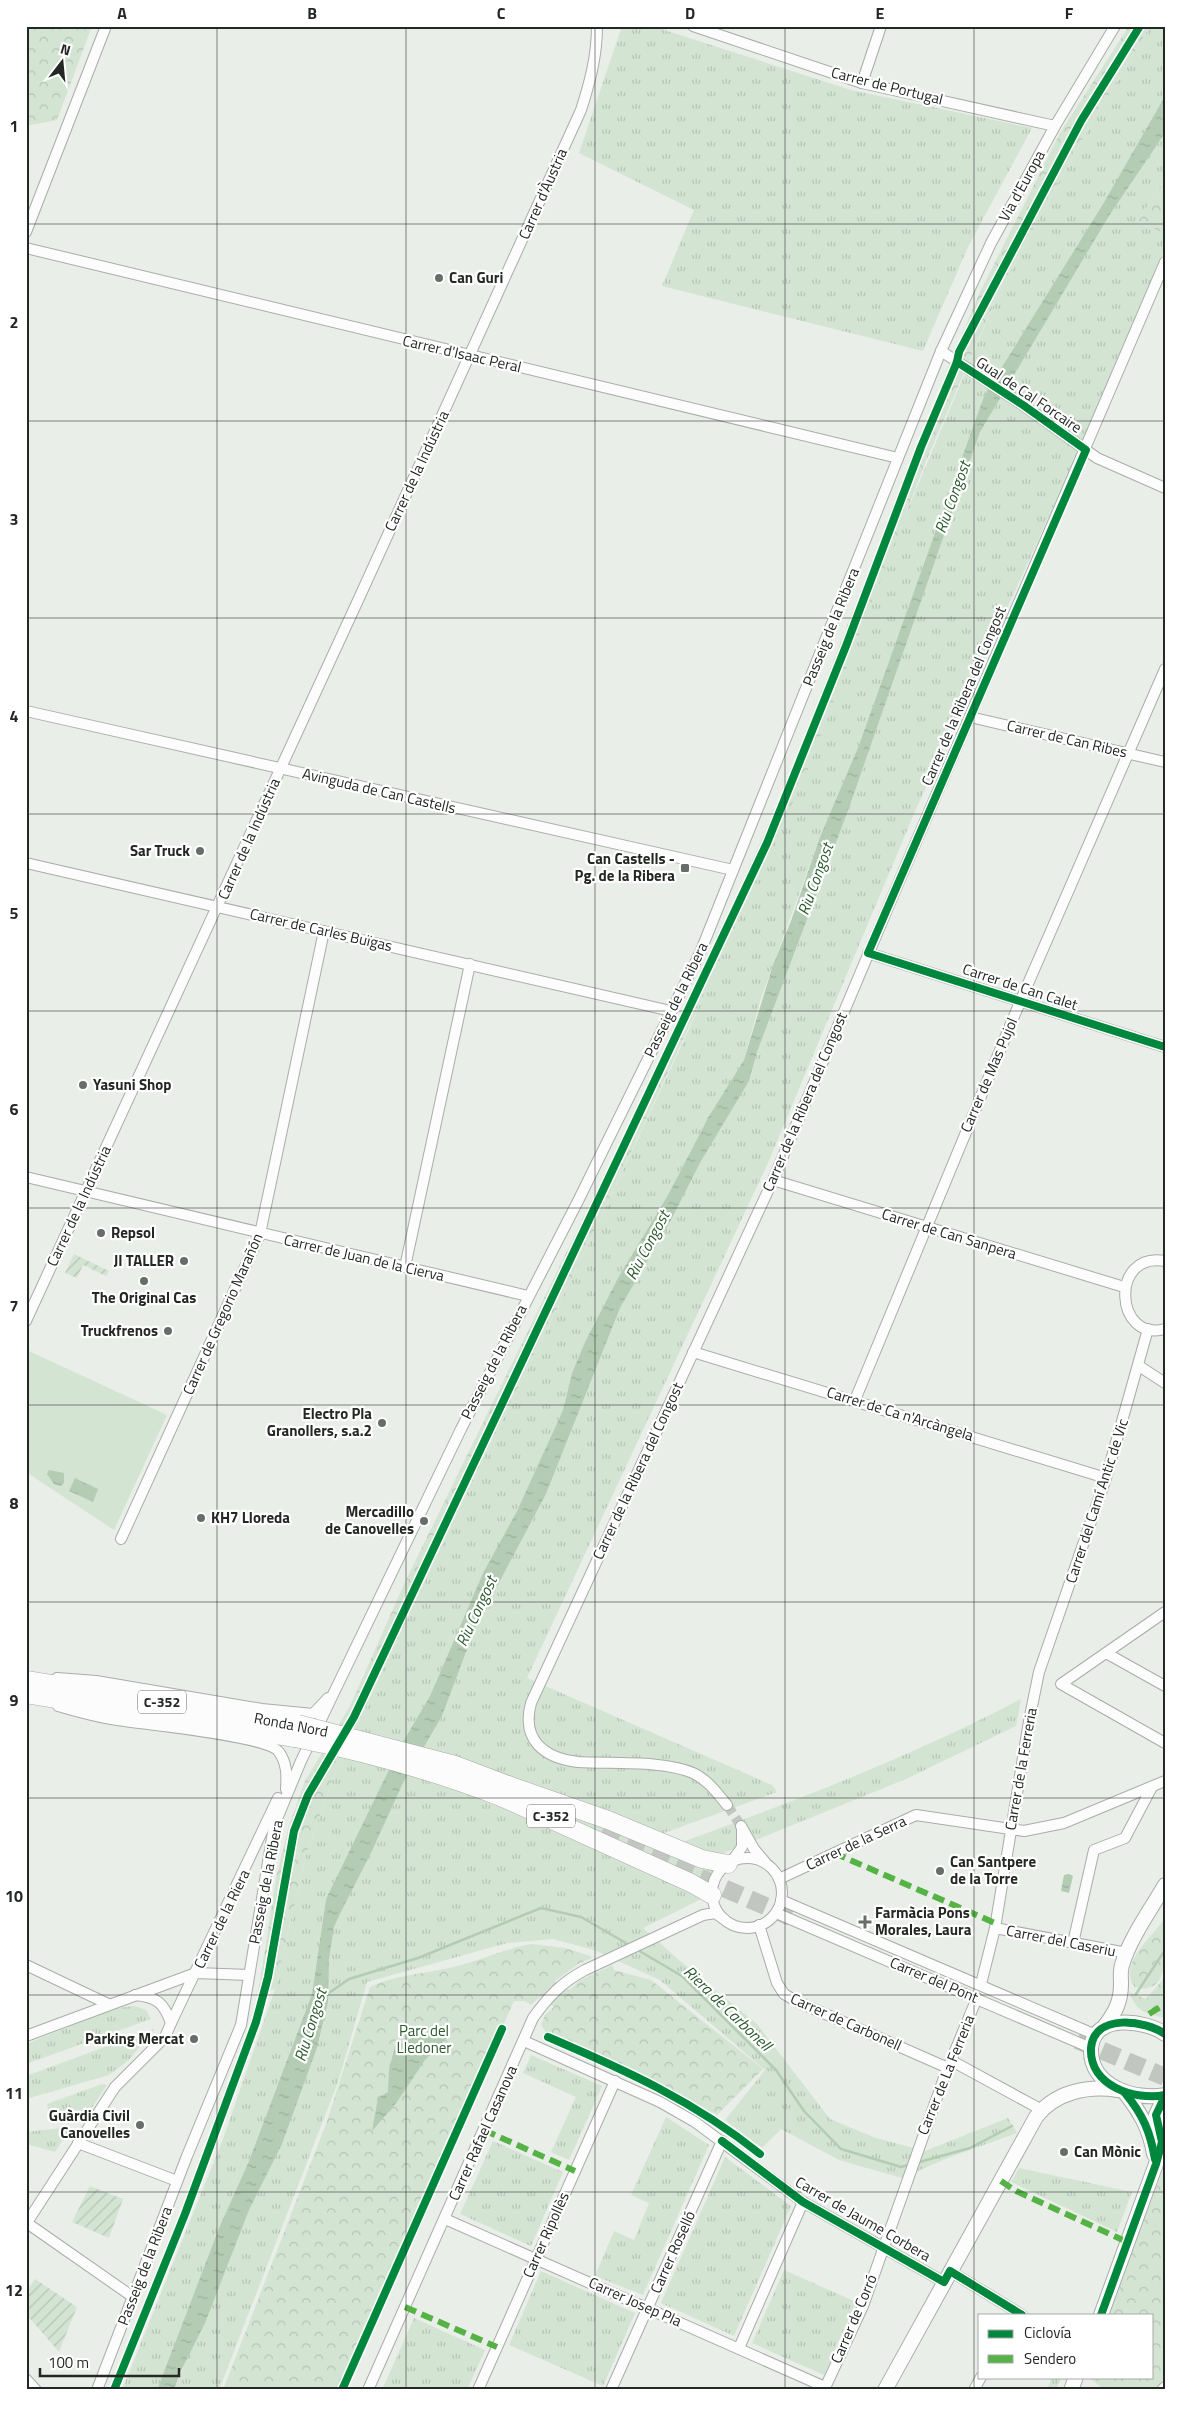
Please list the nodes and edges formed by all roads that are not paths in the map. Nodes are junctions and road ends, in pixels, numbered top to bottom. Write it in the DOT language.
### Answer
graph roads {
  1 [pos="106,26"];
  2 [pos="597,26"];
  3 [pos="693,26"];
  4 [pos="881,26"];
  5 [pos="1115,26"];
  6 [pos="862,83"];
  7 [pos="1055,126"];
  8 [pos="26,232"];
  9 [pos="26,248"];
  10 [pos="1165,262"];
  11 [pos="941,351"];
  12 [pos="470,356"];
  13 [pos="1082,447"];
  14 [pos="898,458"];
  15 [pos="1165,488"];
  16 [pos="1165,669"];
  17 [pos="26,711"];
  18 [pos="970,717"];
  19 [pos="1128,753"];
  20 [pos="1165,762"];
  21 [pos="280,769"];
  22 [pos="26,863"];
  23 [pos="733,870"];
  24 [pos="218,907"];
  25 [pos="324,932"];
  26 [pos="868,953"];
  27 [pos="470,964"];
  28 [pos="1020,1002"];
  29 [pos="671,1011"];
  30 [pos="1165,1047"];
  31 [pos="26,1177"];
  32 [pos="773,1180"];
  33 [pos="86,1191"];
  34 [pos="926,1227"];
  35 [pos="260,1234"];
  36 [pos="1165,1260"];
  37 [pos="405,1267"];
  38 [pos="1124,1287"];
  39 [pos="528,1296"];
  40 [pos="26,1321"];
  41 [pos="1148,1329"];
  42 [pos="1165,1329"];
  43 [pos="693,1352"];
  44 [pos="1139,1366"];
  45 [pos="1165,1383"];
  46 [pos="855,1400"];
  47 [pos="1106,1478"];
  48 [pos="121,1538"];
  49 [pos="1165,1612"];
  50 [pos="1106,1653"];
  51 [pos="1040,1672"];
  52 [pos="26,1679"];
  53 [pos="1165,1686"];
  54 [pos="336,1687"];
  55 [pos="26,1695"];
  56 [pos="296,1731"];
  57 [pos="1165,1743"];
  58 [pos="301,1761"];
  59 [pos="1165,1781"];
  60 [pos="286,1782"];
  61 [pos="1152,1787"];
  62 [pos="504,1791"];
  63 [pos="284,1801"];
  64 [pos="726,1805"];
  65 [pos="1011,1829"];
  66 [pos="602,1831"];
  67 [pos="730,1863"];
  68 [pos="768,1864"];
  69 [pos="779,1879"];
  70 [pos="1165,1885"];
  71 [pos="713,1897"];
  72 [pos="781,1900"];
  73 [pos="776,1913"];
  74 [pos="703,1915"];
  75 [pos="724,1919"];
  76 [pos="759,1925"];
  77 [pos="995,1928"];
  78 [pos="1073,1943"];
  79 [pos="1126,1953"];
  80 [pos="26,1965"];
  81 [pos="196,1973"];
  82 [pos="249,1975"];
  83 [pos="981,1984"];
  84 [pos="1121,1994"];
  85 [pos="135,1995"];
  86 [pos="977,1998"];
  87 [pos="108,2004"];
  88 [pos="171,2023"];
  89 [pos="1144,2024"];
  90 [pos="1163,2031"];
  91 [pos="26,2036"];
  92 [pos="1097,2037"];
  93 [pos="524,2041"];
  94 [pos="1094,2062"];
  95 [pos="950,2064"];
  96 [pos="615,2081"];
  97 [pos="1077,2090"];
  98 [pos="1122,2091"];
  99 [pos="1165,2096"];
  100 [pos="1042,2110"];
  101 [pos="1161,2125"];
  102 [pos="722,2141"];
  103 [pos="1163,2142"];
  104 [pos="78,2143"];
  105 [pos="1156,2164"];
  106 [pos="909,2174"];
  107 [pos="177,2182"];
  108 [pos="803,2202"];
  109 [pos="445,2219"];
  110 [pos="27,2224"];
  111 [pos="883,2247"];
  112 [pos="536,2259"];
  113 [pos="947,2277"];
  114 [pos="133,2297"];
  115 [pos="648,2308"];
  116 [pos="1019,2314"];
  117 [pos="1100,2314"];
  118 [pos="739,2348"];
  119 [pos="26,2378"];
  120 [pos="980,2378"];
  121 [pos="1076,2378"];
  122 [pos="1165,2386"];
  123 [pos="824,2388"];
  124 [pos="34,2389"];
  125 [pos="97,2390"];
  126 [pos="368,2390"];
  127 [pos="478,2390"];
  128 [pos="611,2390"];
  129 [pos="885,2390"];
  130 [pos="974,2390"];
  131 [pos="1071,2390"];
  132 [pos="1162,2390"];
  1 -- 8 [label="street"];
  2 -- 12 [label="street, Carrer d'Àustria"];
  3 -- 6 [label="street, Carrer de Portugal"];
  4 -- 6 [label="street"];
  5 -- 7 [label="street, Via d'Europa"];
  6 -- 7 [label="street, Carrer de Portugal"];
  7 -- 11 [label="street, Via d'Europa"];
  9 -- 12 [label="street, Carrer d'Isaac Peral"];
  10 -- 13 [label="street, Carrer de la Ribera del Congost"];
  11 -- 13 [label="street, Gual de Cal Forcaire"];
  11 -- 14 [label="street, Passeig de la Ribera"];
  12 -- 14 [label="street, Carrer d'Isaac Peral"];
  12 -- 21 [label="street, Carrer de la Indústria"];
  13 -- 15 [label="street, Gual de Cal Forcaire"];
  13 -- 18 [label="street, Carrer de la Ribera del Congost"];
  14 -- 23 [label="street, Passeig de la Ribera"];
  16 -- 19 [label="street, Carrer de Mas Pujol"];
  17 -- 21 [label="street, Avinguda de Can Castells"];
  18 -- 19 [label="street, Carrer de Can Ribes"];
  18 -- 26 [label="street, Carrer de la Ribera del Congost"];
  19 -- 20 [label="street, Carrer de Can Ribes"];
  19 -- 28 [label="street, Carrer de Mas Pujol"];
  21 -- 23 [label="street, Avinguda de Can Castells"];
  21 -- 24 [label="street, Carrer de la Indústria"];
  22 -- 24 [label="street, Carrer de Carles Buïgas"];
  23 -- 29 [label="street, Passeig de la Ribera"];
  24 -- 25 [label="street, Carrer de Carles Buïgas"];
  24 -- 33 [label="street, Carrer de la Indústria"];
  25 -- 27 [label="street, Carrer de Carles Buïgas"];
  25 -- 35 [label="street, Carrer de Gregorio Marañón"];
  26 -- 28 [label="street, Carrer de Can Calet"];
  26 -- 32 [label="street, Carrer de la Ribera del Congost"];
  27 -- 29 [label="street, Carrer de Carles Buïgas"];
  27 -- 37 [label="street"];
  28 -- 30 [label="street, Carrer de Can Calet"];
  28 -- 34 [label="street, Carrer de Mas Pujol"];
  29 -- 39 [label="street, Passeig de la Ribera"];
  31 -- 33 [label="street, Carrer de Juan de la Cierva"];
  32 -- 34 [label="street, Carrer de Can Sanpera"];
  32 -- 43 [label="street, Carrer de la Ribera del Congost"];
  33 -- 35 [label="street, Carrer de Juan de la Cierva"];
  33 -- 40 [label="street, Carrer de la Indústria"];
  34 -- 38 [label="street, Carrer de Can Sanpera"];
  34 -- 46 [label="street, Carrer de Mas Pujol"];
  35 -- 37 [label="street, Carrer de Juan de la Cierva"];
  35 -- 48 [label="street, Carrer de Gregorio Marañón"];
  36 -- 38 [label="street"];
  37 -- 39 [label="street, Carrer de Juan de la Cierva"];
  38 -- 41 [label="street"];
  39 -- 54 [label="street, Passeig de la Ribera"];
  41 -- 42 [label="street"];
  41 -- 44 [label="street, Carrer del Camí Antic de Vic"];
  43 -- 46 [label="street, Carrer de Ca n'Arcàngela"];
  43 -- 64 [label="street, Carrer de la Ribera del Congost"];
  44 -- 45 [label="street"];
  44 -- 47 [label="street, Carrer del Camí Antic de Vic"];
  46 -- 47 [label="street, Carrer de Ca n'Arcàngela"];
  47 -- 51 [label="street, Carrer del Camí Antic de Vic"];
  49 -- 50 [label="street"];
  50 -- 53 [label="street"];
  50 -- 57 [label="street"];
  51 -- 65 [label="street, Carrer de la Ferreria"];
  52 -- 54 [label="street"];
  52 -- 56 [label="highway, Ronda Nord / C-352"];
  54 -- 58 [label="street, Passeig de la Ribera"];
  55 -- 56 [label="highway, Ronda Nord / C-352"];
  55 -- 60 [label="street"];
  56 -- 62 [label="highway, Ronda Nord / C-352, bridge"];
  58 -- 60 [label="street, Carrer de la Riera"];
  58 -- 63 [label="street, Passeig de la Ribera"];
  59 -- 61 [label="street, Carrer de la Serra"];
  60 -- 63 [label="street"];
  60 -- 81 [label="street, Carrer de la Riera"];
  61 -- 65 [label="street, Carrer de la Serra"];
  61 -- 78 [label="street"];
  62 -- 66 [label="highway, Ronda Nord / C-352"];
  62 -- 67 [label="highway"];
  62 -- 71 [label="highway"];
  63 -- 82 [label="street, Passeig de la Ribera"];
  65 -- 69 [label="street, Carrer de la Serra"];
  65 -- 77 [label="street, Carrer de la Ferreria"];
  67 -- 68 [label="street"];
  67 -- 68 [label="street"];
  67 -- 71 [label="street"];
  68 -- 69 [label="street"];
  69 -- 72 [label="street"];
  70 -- 79 [label="street"];
  71 -- 74 [label="street"];
  71 -- 75 [label="street"];
  72 -- 73 [label="street"];
  72 -- 83 [label="street, Carrer del Pont"];
  73 -- 76 [label="street"];
  73 -- 86 [label="street, Carrer del Pont"];
  74 -- 75 [label="street"];
  74 -- 93 [label="street, Carrer Rafael Casanova"];
  75 -- 76 [label="street"];
  76 -- 95 [label="street, Carrer de Carbonell"];
  77 -- 78 [label="street, Carrer del Caseriu"];
  77 -- 83 [label="street, Carrer de la Ferreria"];
  78 -- 79 [label="street, Carrer del Caseriu"];
  79 -- 84 [label="street"];
  80 -- 87 [label="street"];
  81 -- 82 [label="street"];
  81 -- 85 [label="street"];
  81 -- 88 [label="street, Carrer de la Riera"];
  82 -- 107 [label="street, Passeig de la Ribera"];
  83 -- 92 [label="street, Carrer del Pont"];
  84 -- 89 [label="street"];
  84 -- 92 [label="street"];
  85 -- 87 [label="street"];
  85 -- 88 [label="street"];
  86 -- 92 [label="street, Carrer del Pont"];
  86 -- 95 [label="street, Carrer de La Ferreria"];
  87 -- 91 [label="street"];
  88 -- 104 [label="street, Carrer de la Riera"];
  89 -- 90 [label="street"];
  89 -- 92 [label="street"];
  92 -- 94 [label="street"];
  93 -- 96 [label="street, Carrer de Jaume Corbera"];
  93 -- 109 [label="street, Carrer Rafael Casanova"];
  94 -- 97 [label="street"];
  94 -- 98 [label="street"];
  95 -- 100 [label="street, Carrer de Carbonell"];
  95 -- 106 [label="street, Carrer de La Ferreria"];
  96 -- 102 [label="street, Carrer de Jaume Corbera"];
  96 -- 112 [label="street, Carrer Ripollès"];
  97 -- 98 [label="street"];
  97 -- 100 [label="street"];
  98 -- 99 [label="street"];
  98 -- 105 [label="street"];
  99 -- 101 [label="street"];
  100 -- 113 [label="street"];
  101 -- 103 [label="street"];
  102 -- 108 [label="street, Carrer de Jaume Corbera"];
  102 -- 115 [label="street, Carrer Roselló"];
  103 -- 105 [label="street"];
  104 -- 107 [label="street"];
  104 -- 110 [label="street"];
  105 -- 117 [label="street"];
  106 -- 111 [label="street, Carrer de Corró"];
  107 -- 114 [label="street, Passeig de la Ribera"];
  108 -- 111 [label="street, Carrer de Jaume Corbera"];
  108 -- 118 [label="street"];
  109 -- 112 [label="street, Carrer Josep Pla"];
  109 -- 126 [label="street, Carrer Rafael Casanova"];
  110 -- 114 [label="street"];
  111 -- 113 [label="street, Carrer de Jaume Corbera"];
  111 -- 123 [label="street, Carrer de Corró"];
  112 -- 115 [label="street, Carrer Josep Pla"];
  112 -- 127 [label="street, Carrer Ripollès"];
  113 -- 116 [label="street, Carrer de Jaume Corbera"];
  113 -- 129 [label="street"];
  114 -- 125 [label="street, Passeig de la Ribera"];
  115 -- 118 [label="street, Carrer Josep Pla"];
  115 -- 128 [label="street, Carrer Roselló"];
  118 -- 123 [label="street, Carrer Josep Pla"];
  119 -- 124 [label="street"];
  120 -- 130 [label="street"];
  121 -- 131 [label="street"];
  122 -- 132 [label="street"];
}
